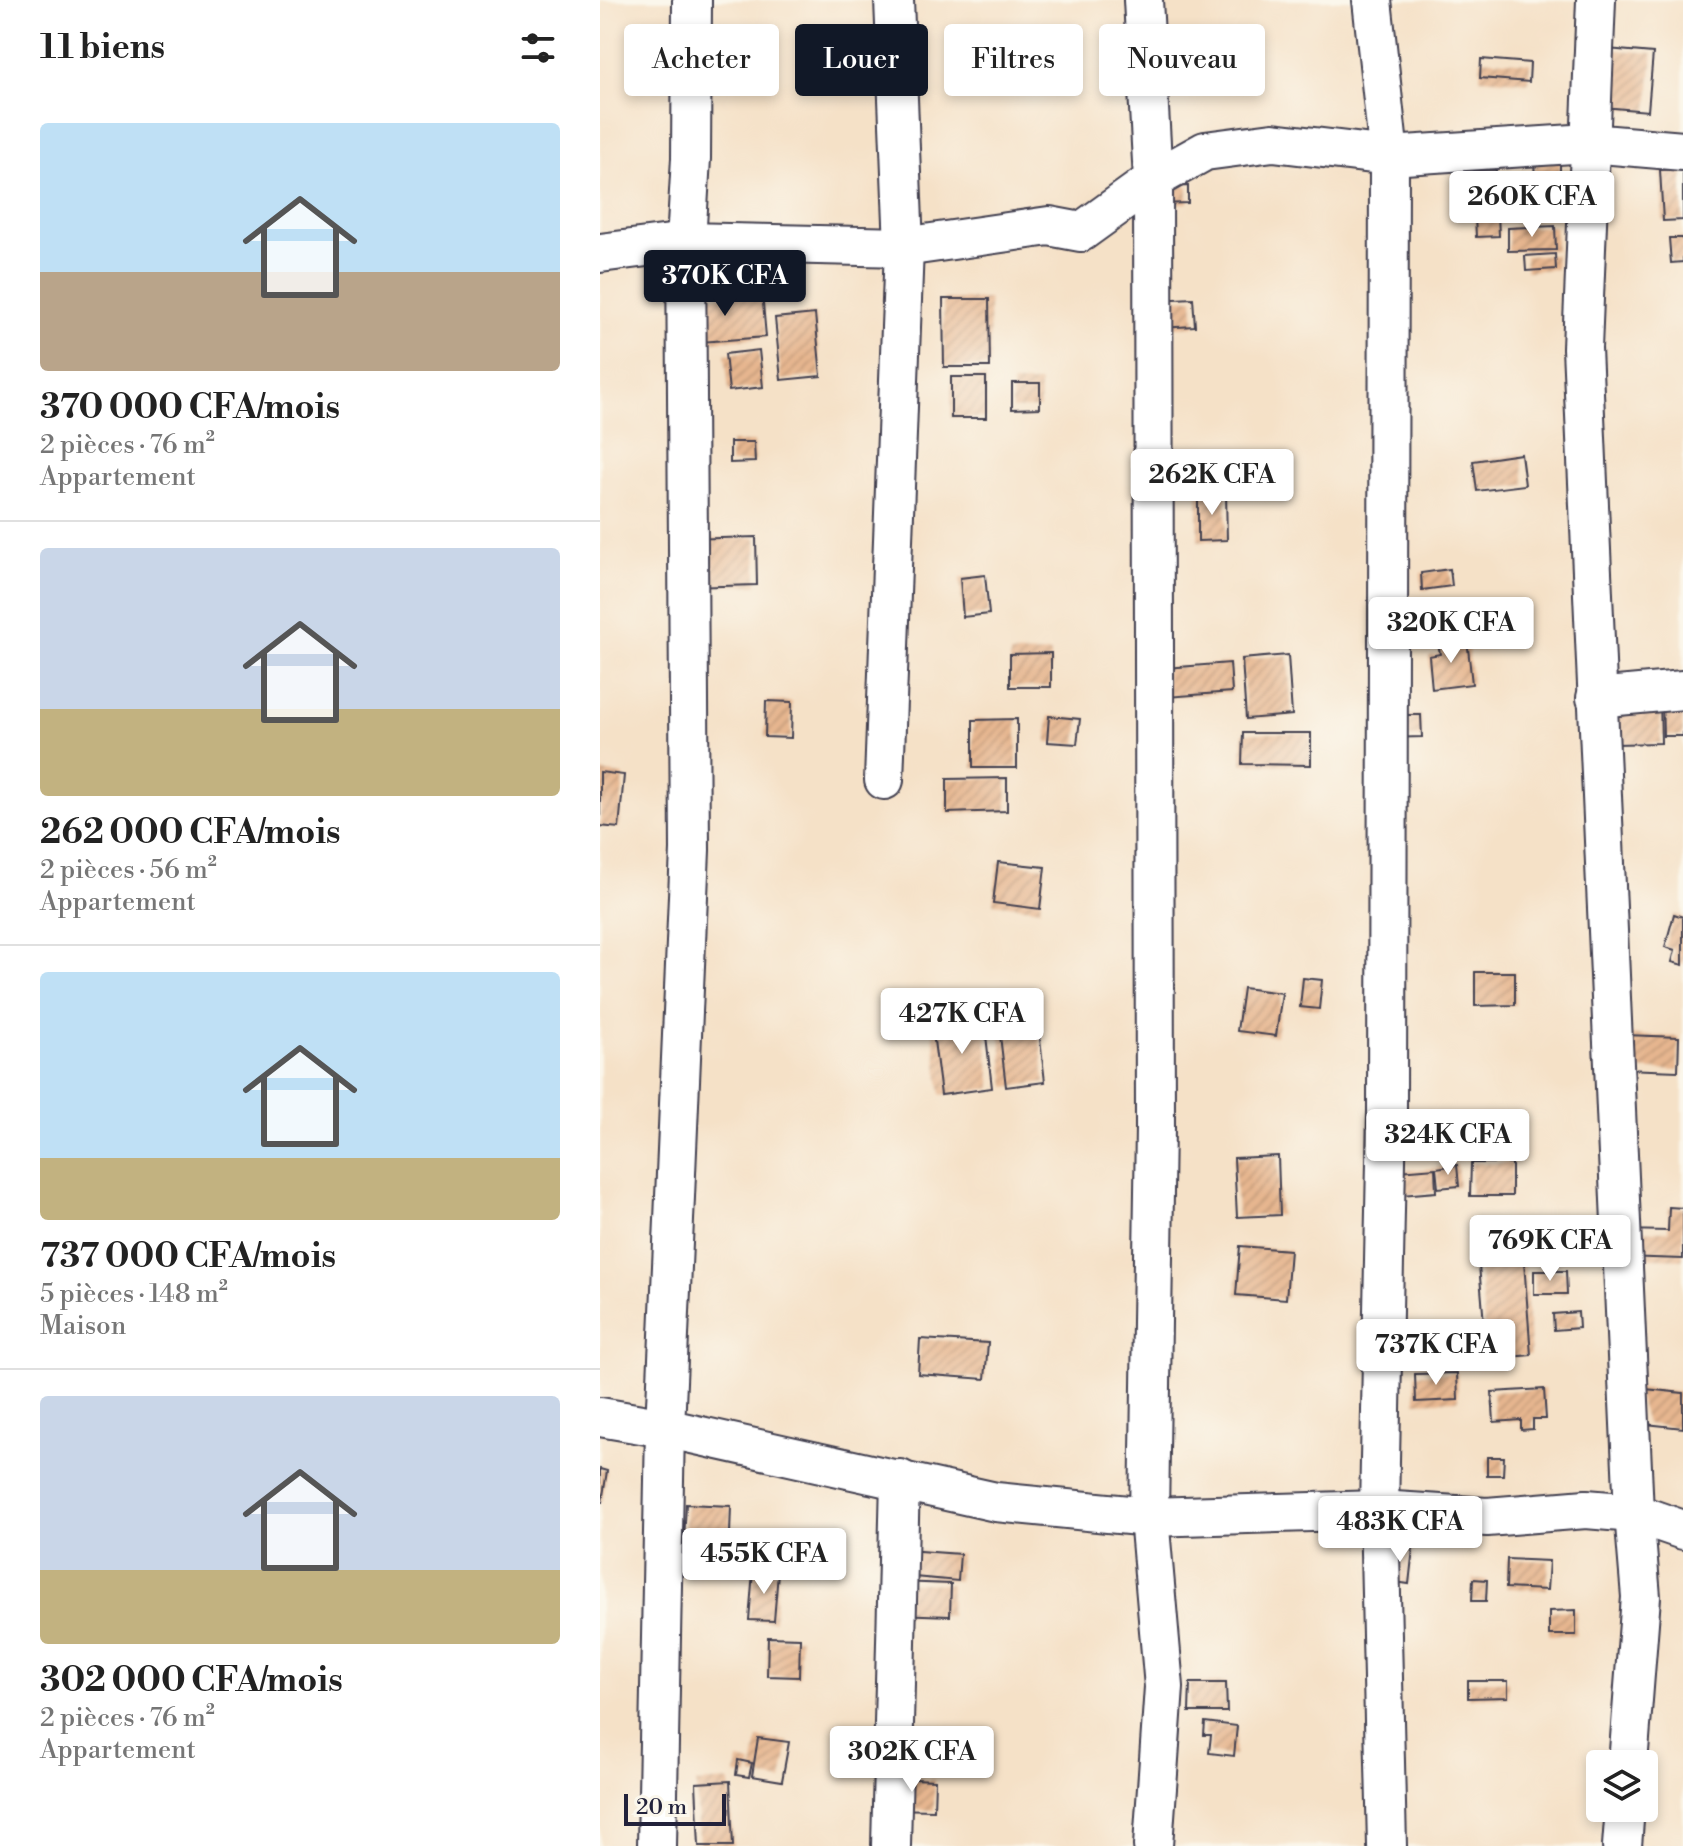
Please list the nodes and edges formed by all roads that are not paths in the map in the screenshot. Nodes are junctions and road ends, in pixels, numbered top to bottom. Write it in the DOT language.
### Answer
graph roads {
  1 [pos="692,0"];
  2 [pos="894,0"];
  3 [pos="1143,0"];
  4 [pos="1372,0"];
  5 [pos="1596,0"];
  6 [pos="1589,143"];
  7 [pos="1683,151"];
  8 [pos="1389,156"];
  9 [pos="1153,180"];
  10 [pos="686,242"];
  11 [pos="904,247"];
  12 [pos="600,253"];
  13 [pos="1683,690"];
  14 [pos="1596,698"];
  15 [pos="884,780"];
  16 [pos="600,1417"];
  17 [pos="665,1428"];
  18 [pos="900,1479"];
  19 [pos="1379,1510"];
  20 [pos="1634,1513"];
  21 [pos="1149,1517"];
  22 [pos="1683,1530"];
  23 [pos="1629,1750"];
  24 [pos="1624,1822"];
  25 [pos="657,1846"];
  26 [pos="891,1846"];
  27 [pos="1153,1846"];
  28 [pos="1387,1846"];
  29 [pos="1622,1846"];
  1 -- 10 [label="street"];
  2 -- 11 [label="street"];
  3 -- 9 [label="street"];
  4 -- 8 [label="street"];
  5 -- 6 [label="street"];
  6 -- 7 [label="street"];
  6 -- 8 [label="street"];
  6 -- 14 [label="street"];
  8 -- 9 [label="street"];
  8 -- 19 [label="street"];
  9 -- 11 [label="street"];
  9 -- 21 [label="street"];
  10 -- 11 [label="street"];
  10 -- 12 [label="street"];
  10 -- 17 [label="street"];
  11 -- 15 [label="street"];
  13 -- 14 [label="street"];
  14 -- 20 [label="street"];
  16 -- 17 [label="street"];
  17 -- 18 [label="street"];
  17 -- 25 [label="street"];
  18 -- 21 [label="street"];
  18 -- 26 [label="street"];
  19 -- 20 [label="street"];
  19 -- 21 [label="street"];
  19 -- 28 [label="street"];
  20 -- 22 [label="street"];
  20 -- 23 [label="street"];
  21 -- 27 [label="street"];
  24 -- 29 [label="street"];
}
